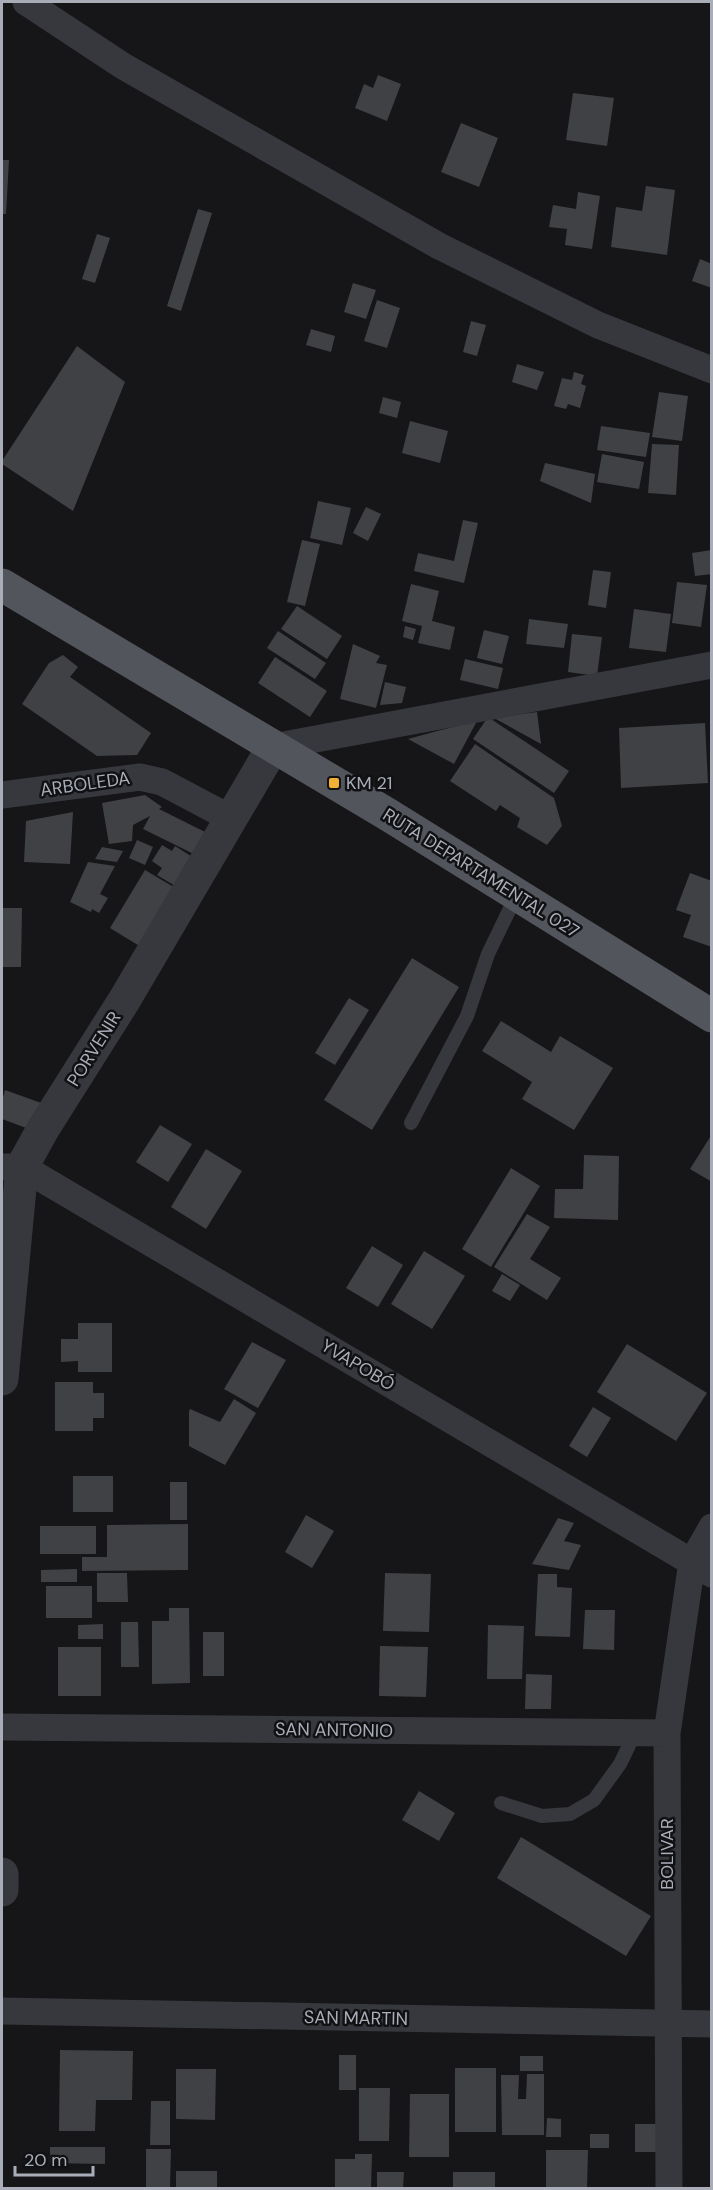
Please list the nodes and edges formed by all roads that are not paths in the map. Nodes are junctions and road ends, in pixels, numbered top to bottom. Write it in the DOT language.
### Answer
graph roads {
  1 [pos="26,2"];
  2 [pos="711,370"];
  3 [pos="2,585"];
  4 [pos="711,665"];
  5 [pos="273,747"];
  6 [pos="2,795"];
  7 [pos="231,818"];
  8 [pos="517,894"];
  9 [pos="711,1016"];
  10 [pos="411,1123"];
  11 [pos="12,1167"];
  12 [pos="2,1379"];
  13 [pos="711,1527"];
  14 [pos="702,1568"];
  15 [pos="2,1727"];
  16 [pos="635,1733"];
  17 [pos="667,1733"];
  18 [pos="501,1803"];
  19 [pos="2,1874"];
  20 [pos="2,1890"];
  21 [pos="2,2011"];
  22 [pos="668,2024"];
  23 [pos="711,2024"];
  24 [pos="669,2188"];
  1 -- 2 [label="street"];
  3 -- 5 [label="main road, RUTA DEPARTAMENTAL 027"];
  4 -- 5 [label="street"];
  5 -- 7 [label="street, PORVENIR"];
  5 -- 8 [label="main road, RUTA DEPARTAMENTAL 027"];
  6 -- 7 [label="street, ARBOLEDA"];
  7 -- 11 [label="street, PORVENIR"];
  8 -- 9 [label="main road, RUTA DEPARTAMENTAL 027"];
  8 -- 10 [label="lane"];
  11 -- 12 [label="street, PORVENIR"];
  11 -- 14 [label="street, YVAPOBÓ"];
  13 -- 14 [label="street, BOLIVAR"];
  14 -- 17 [label="street, BOLIVAR"];
  15 -- 16 [label="street, SAN ANTONIO"];
  16 -- 17 [label="street, SAN ANTONIO"];
  16 -- 18 [label="lane"];
  17 -- 22 [label="street, BOLIVAR"];
  19 -- 20 [label="street"];
  21 -- 22 [label="street, SAN MARTIN"];
  22 -- 23 [label="street, SAN MARTIN"];
  22 -- 24 [label="street, BOLIVAR"];
}
